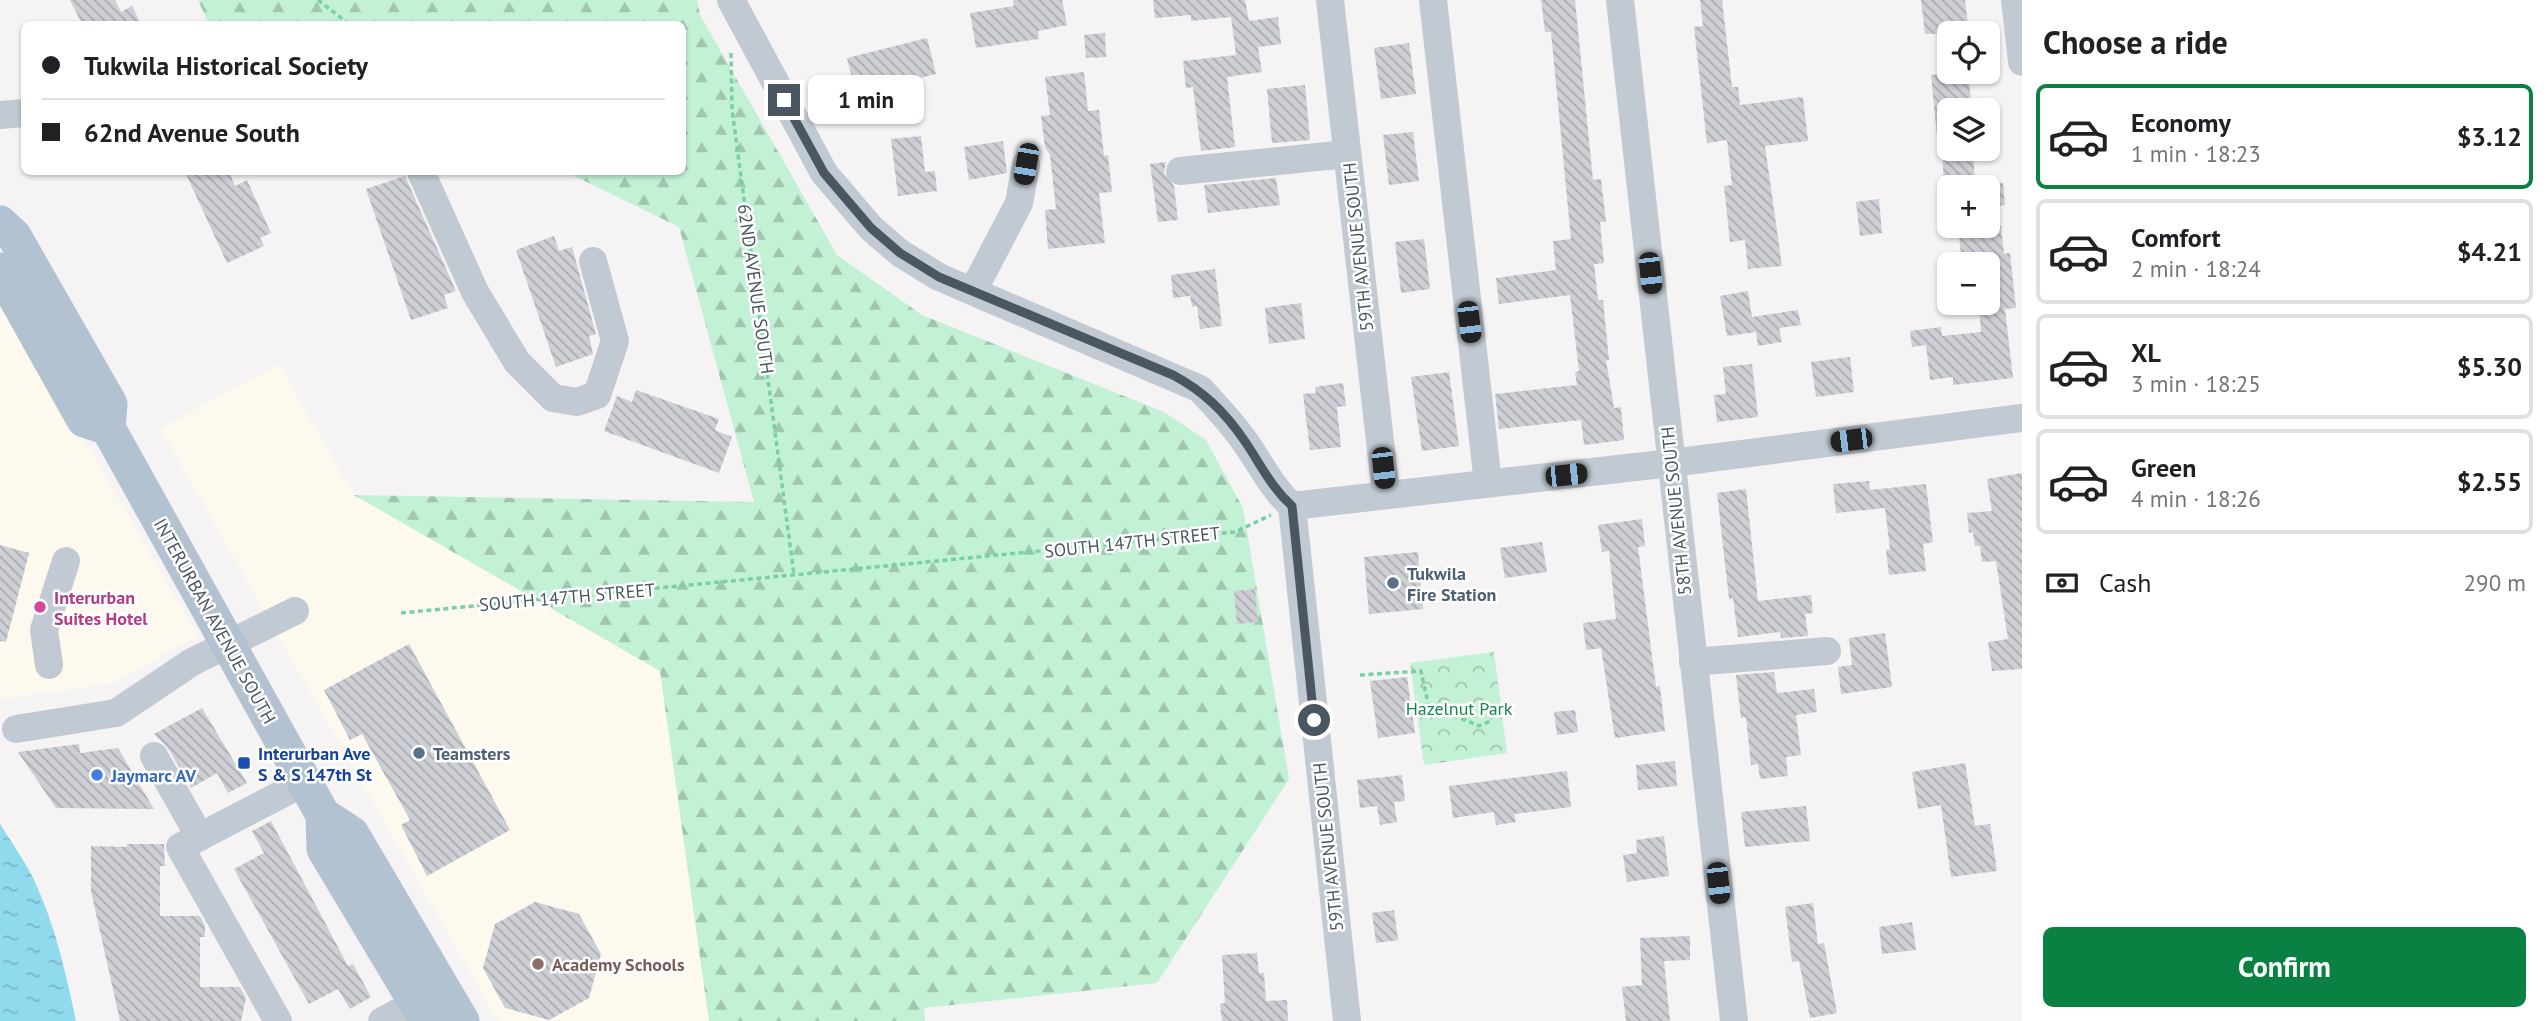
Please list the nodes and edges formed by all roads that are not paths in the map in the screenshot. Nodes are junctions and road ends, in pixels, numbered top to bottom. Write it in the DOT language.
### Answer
graph roads {
  1 [pos="1330,0"];
  2 [pos="1433,0"];
  3 [pos="1620,0"];
  4 [pos="2015,0"];
  5 [pos="734,1"];
  6 [pos="2022,62"];
  7 [pos="21,113"];
  8 [pos="0,115"];
  9 [pos="1347,154"];
  10 [pos="1026,164"];
  11 [pos="1180,171"];
  12 [pos="422,175"];
  13 [pos="0,223"];
  14 [pos="593,261"];
  15 [pos="0,270"];
  16 [pos="973,291"];
  17 [pos="2022,418"];
  18 [pos="108,428"];
  19 [pos="1671,463"];
  20 [pos="1488,483"];
  21 [pos="1386,494"];
  22 [pos="1292,506"];
  23 [pos="66,561"];
  24 [pos="295,611"];
  25 [pos="227,643"];
  26 [pos="1827,651"];
  27 [pos="1693,662"];
  28 [pos="49,665"];
  29 [pos="16,729"];
  30 [pos="155,756"];
  31 [pos="305,782"];
  32 [pos="323,815"];
  33 [pos="200,837"];
  34 [pos="421,1012"];
  35 [pos="278,1021"];
  36 [pos="382,1021"];
  37 [pos="462,1021"];
  38 [pos="1347,1021"];
  39 [pos="1734,1021"];
  1 -- 9 [label="street, 59TH AVENUE SOUTH"];
  2 -- 20 [label="street"];
  3 -- 19 [label="street, 58TH AVENUE SOUTH"];
  4 -- 6 [label="street"];
  5 -- 16 [label="street"];
  7 -- 8 [label="street"];
  9 -- 11 [label="street"];
  9 -- 21 [label="street, 59TH AVENUE SOUTH"];
  10 -- 16 [label="street"];
  12 -- 14 [label="street"];
  13 -- 18 [label="main road, INTERURBAN AVENUE SOUTH"];
  15 -- 18 [label="main road, INTERURBAN AVENUE SOUTH"];
  16 -- 22 [label="street"];
  17 -- 19 [label="street"];
  18 -- 25 [label="main road, INTERURBAN AVENUE SOUTH"];
  19 -- 20 [label="street"];
  19 -- 27 [label="street, 58TH AVENUE SOUTH"];
  20 -- 21 [label="street"];
  21 -- 22 [label="street"];
  22 -- 38 [label="street, 59TH AVENUE SOUTH"];
  23 -- 28 [label="street"];
  24 -- 25 [label="street"];
  25 -- 29 [label="street"];
  25 -- 31 [label="main road, INTERURBAN AVENUE SOUTH"];
  26 -- 27 [label="street"];
  27 -- 39 [label="street, 58TH AVENUE SOUTH"];
  30 -- 33 [label="street"];
  31 -- 32 [label="main road, INTERURBAN AVENUE SOUTH"];
  31 -- 33 [label="street"];
  32 -- 34 [label="main road, INTERURBAN AVENUE SOUTH"];
  32 -- 37 [label="main road, INTERURBAN AVENUE SOUTH"];
  33 -- 35 [label="street"];
  34 -- 36 [label="street"];
}
